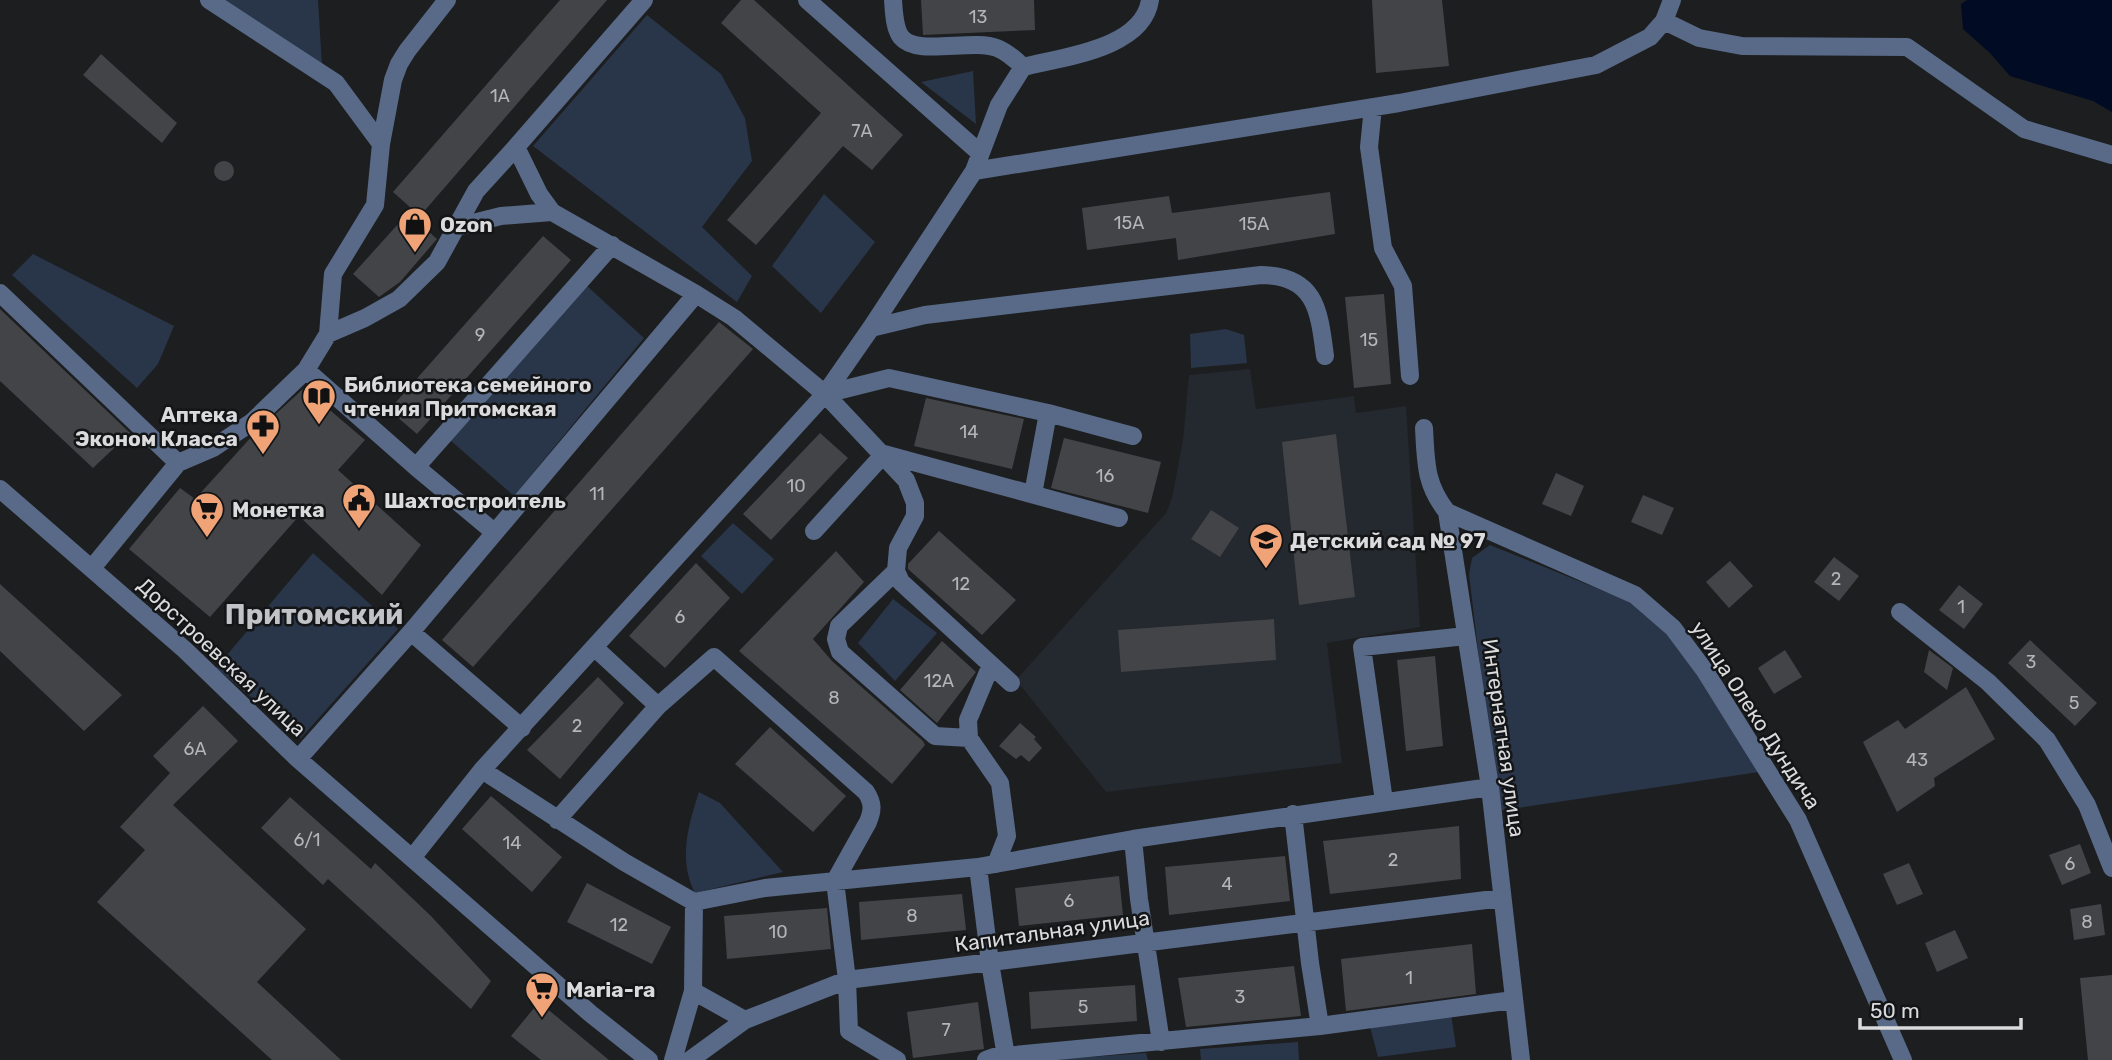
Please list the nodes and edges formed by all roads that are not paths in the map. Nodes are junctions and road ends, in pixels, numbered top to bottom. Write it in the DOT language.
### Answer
graph roads {
  1 [pos="209,0"];
  2 [pos="447,0"];
  3 [pos="643,0"];
  4 [pos="807,0"];
  5 [pos="893,0"];
  6 [pos="1150,0"];
  7 [pos="1672,0"];
  8 [pos="1664,22"];
  9 [pos="1023,67"];
  10 [pos="1373,107"];
  11 [pos="381,144"];
  12 [pos="516,147"];
  13 [pos="981,153"];
  14 [pos="2112,155"];
  15 [pos="974,171"];
  16 [pos="552,212"];
  17 [pos="457,227"];
  18 [pos="612,245"];
  19 [pos="0,293"];
  20 [pos="696,295"];
  21 [pos="871,328"];
  22 [pos="328,334"];
  23 [pos="1325,356"];
  24 [pos="306,370"];
  25 [pos="1410,376"];
  26 [pos="825,394"];
  27 [pos="1048,413"];
  28 [pos="1423,428"];
  29 [pos="1133,436"];
  30 [pos="884,454"];
  31 [pos="178,463"];
  32 [pos="415,467"];
  33 [pos="0,489"];
  34 [pos="1033,494"];
  35 [pos="1447,512"];
  36 [pos="1119,518"];
  37 [pos="814,531"];
  38 [pos="494,532"];
  39 [pos="92,568"];
  40 [pos="896,571"];
  41 [pos="1900,612"];
  42 [pos="411,632"];
  43 [pos="1466,636"];
  44 [pos="595,648"];
  45 [pos="991,665"];
  46 [pos="1012,683"];
  47 [pos="658,706"];
  48 [pos="522,728"];
  49 [pos="969,738"];
  50 [pos="298,758"];
  51 [pos="482,771"];
  52 [pos="1490,787"];
  53 [pos="1384,801"];
  54 [pos="1293,814"];
  55 [pos="557,820"];
  56 [pos="1133,839"];
  57 [pos="412,858"];
  58 [pos="996,864"];
  59 [pos="978,867"];
  60 [pos="2112,868"];
  61 [pos="835,881"];
  62 [pos="1502,898"];
  63 [pos="695,902"];
  64 [pos="1306,921"];
  65 [pos="1145,941"];
  66 [pos="990,963"];
  67 [pos="847,979"];
  68 [pos="693,991"];
  69 [pos="1513,1000"];
  70 [pos="745,1020"];
  71 [pos="1320,1026"];
  72 [pos="1161,1042"];
  73 [pos="1006,1056"];
  74 [pos="649,1060"];
  75 [pos="673,1060"];
  76 [pos="690,1060"];
  77 [pos="897,1060"];
  78 [pos="986,1060"];
  79 [pos="1521,1060"];
  80 [pos="1903,1060"];
  1 -- 11 [label="street"];
  2 -- 11 [label="street"];
  3 -- 12 [label="street"];
  4 -- 13 [label="street"];
  5 -- 9 [label="street"];
  6 -- 9 [label="street"];
  7 -- 8 [label="street"];
  8 -- 10 [label="street"];
  8 -- 14 [label="street"];
  9 -- 13 [label="street"];
  10 -- 15 [label="street"];
  10 -- 25 [label="street"];
  11 -- 22 [label="street"];
  12 -- 16 [label="street"];
  12 -- 17 [label="street"];
  13 -- 15 [label="street"];
  15 -- 21 [label="street"];
  16 -- 17 [label="street"];
  16 -- 18 [label="street"];
  17 -- 22 [label="street"];
  18 -- 20 [label="street"];
  18 -- 32 [label="street"];
  19 -- 31 [label="street"];
  20 -- 26 [label="street"];
  20 -- 38 [label="street"];
  21 -- 23 [label="street"];
  21 -- 26 [label="street"];
  22 -- 24 [label="street"];
  24 -- 31 [label="street"];
  24 -- 32 [label="street"];
  26 -- 27 [label="street"];
  26 -- 30 [label="street"];
  26 -- 44 [label="street"];
  27 -- 29 [label="street"];
  27 -- 34 [label="street"];
  28 -- 35 [label="street, Интернатная улица"];
  30 -- 34 [label="street"];
  30 -- 37 [label="street"];
  30 -- 40 [label="street"];
  31 -- 39 [label="street"];
  32 -- 38 [label="street"];
  33 -- 39 [label="street, Дорстроевская улица"];
  34 -- 36 [label="street"];
  35 -- 43 [label="street, Интернатная улица"];
  35 -- 80 [label="street, улица Олеко Дундича"];
  38 -- 42 [label="street"];
  39 -- 50 [label="street, Дорстроевская улица"];
  40 -- 45 [label="street"];
  40 -- 49 [label="street"];
  41 -- 60 [label="street"];
  42 -- 48 [label="street"];
  42 -- 50 [label="street"];
  43 -- 52 [label="street, Интернатная улица"];
  43 -- 53 [label="street"];
  44 -- 47 [label="street"];
  44 -- 48 [label="street"];
  45 -- 46 [label="street"];
  45 -- 49 [label="street"];
  47 -- 55 [label="street"];
  47 -- 61 [label="street"];
  48 -- 51 [label="street"];
  49 -- 58 [label="street"];
  50 -- 57 [label="street, Дорстроевская улица"];
  51 -- 55 [label="street"];
  51 -- 57 [label="street"];
  52 -- 53 [label="street"];
  52 -- 62 [label="street, Интернатная улица"];
  53 -- 54 [label="street"];
  54 -- 56 [label="street"];
  54 -- 64 [label="street"];
  55 -- 63 [label="street"];
  56 -- 58 [label="street"];
  56 -- 65 [label="street"];
  57 -- 74 [label="street"];
  58 -- 59 [label="street"];
  59 -- 61 [label="street"];
  59 -- 66 [label="street"];
  61 -- 63 [label="street"];
  61 -- 67 [label="street"];
  62 -- 64 [label="street, Капитальная улица"];
  62 -- 69 [label="street, Интернатная улица"];
  63 -- 68 [label="street"];
  64 -- 65 [label="street, Капитальная улица"];
  64 -- 71 [label="street"];
  65 -- 66 [label="street, Капитальная улица"];
  65 -- 72 [label="street"];
  66 -- 67 [label="street, Капитальная улица"];
  66 -- 73 [label="street"];
  67 -- 70 [label="street, Капитальная улица"];
  67 -- 77 [label="street"];
  68 -- 70 [label="street"];
  68 -- 75 [label="street"];
  69 -- 71 [label="street"];
  69 -- 79 [label="street, Интернатная улица"];
  70 -- 76 [label="street, Капитальная улица"];
  71 -- 72 [label="street"];
  72 -- 73 [label="street"];
  73 -- 78 [label="street"];
}
